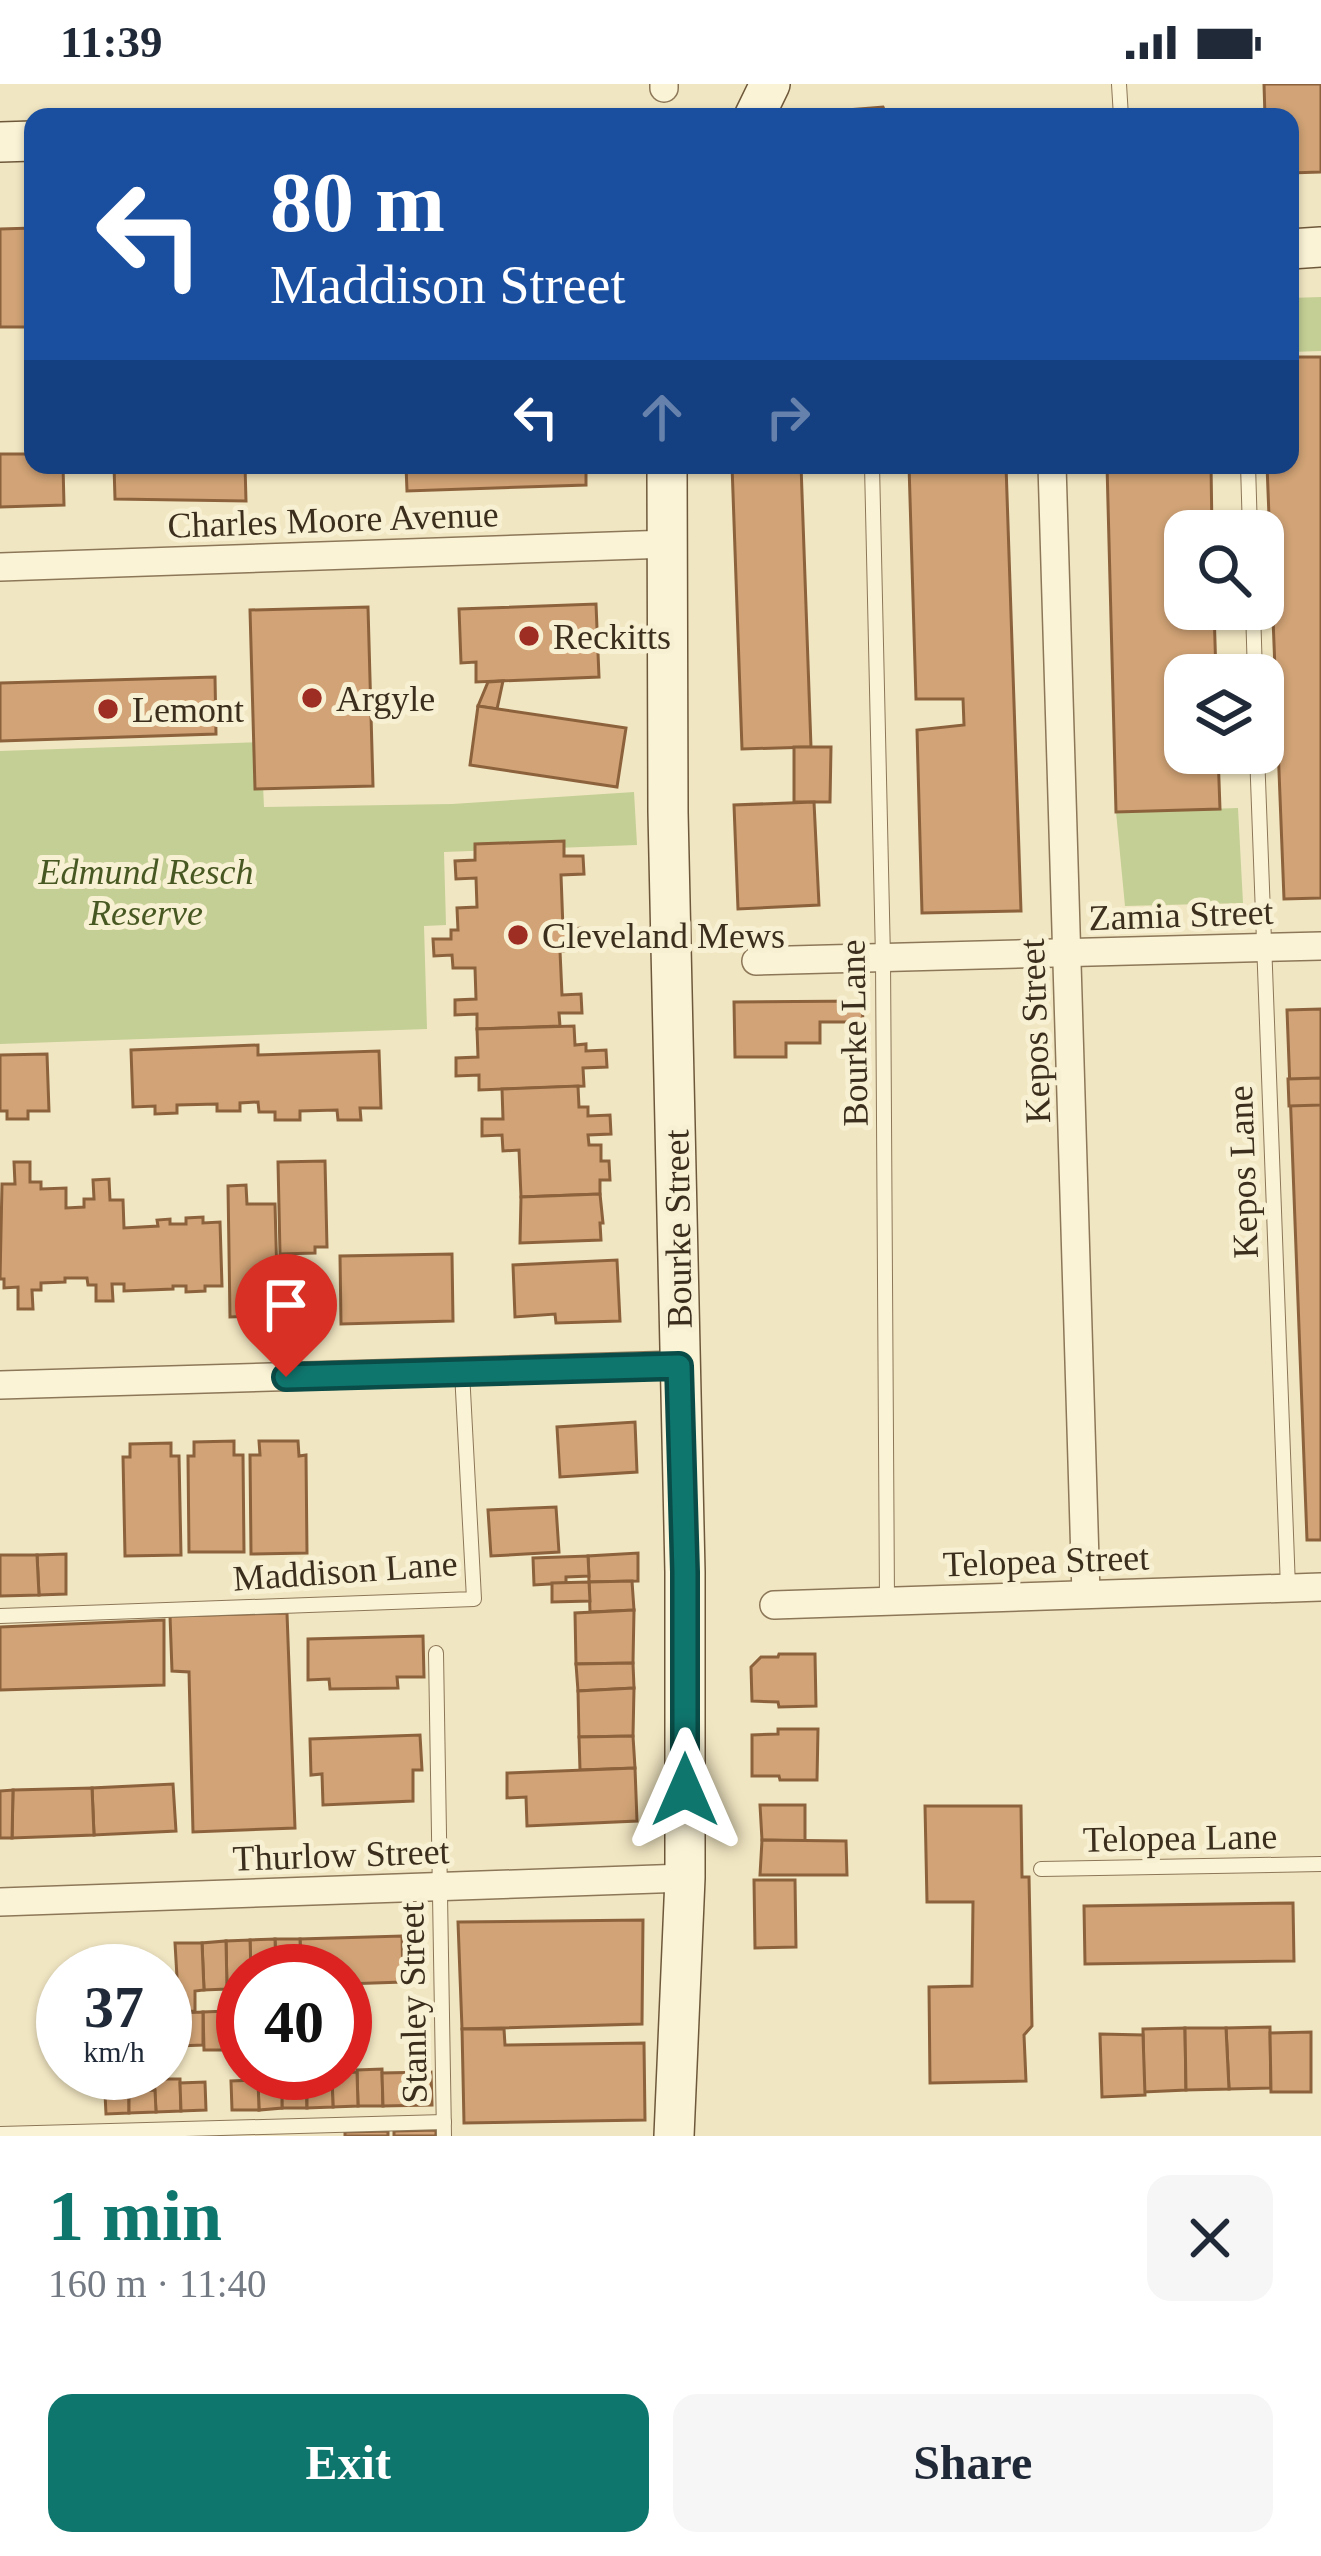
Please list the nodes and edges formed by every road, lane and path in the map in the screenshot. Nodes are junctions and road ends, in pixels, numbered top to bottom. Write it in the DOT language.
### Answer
graph roads {
  1 [pos="667,474"];
  2 [pos="872,474"];
  3 [pos="1052,474"];
  4 [pos="1248,474"];
  5 [pos="1249,510"];
  6 [pos="669,544"];
  7 [pos="0,567"];
  8 [pos="1258,774"];
  9 [pos="1321,946"];
  10 [pos="1264,947"];
  11 [pos="1068,953"];
  12 [pos="883,958"];
  13 [pos="756,962"];
  14 [pos="679,1366"];
  15 [pos="462,1372"];
  16 [pos="0,1385"];
  17 [pos="1321,1587"];
  18 [pos="1288,1588"];
  19 [pos="1086,1594"];
  20 [pos="887,1601"];
  21 [pos="774,1605"];
  22 [pos="0,1616"];
  23 [pos="436,1653"];
  24 [pos="1321,1864"];
  25 [pos="1041,1870"];
  26 [pos="685,1878"];
  27 [pos="440,1886"];
  28 [pos="0,1902"];
  29 [pos="444,2129"];
  30 [pos="0,2134"];
  31 [pos="674,2136"];
  1 -- 6 [label="street, Bourke Street"];
  2 -- 12 [label="lane, Bourke Lane"];
  3 -- 11 [label="street, Kepos Street"];
  4 -- 5 [label="lane"];
  6 -- 7 [label="street, Charles Moore Avenue"];
  6 -- 14 [label="street, Bourke Street"];
  8 -- 10 [label="lane, Kepos Lane"];
  9 -- 10 [label="street, Zamia Street"];
  10 -- 11 [label="street, Zamia Street"];
  10 -- 18 [label="lane, Kepos Lane"];
  11 -- 12 [label="street, Zamia Street"];
  11 -- 19 [label="street, Kepos Street"];
  12 -- 13 [label="street, Zamia Street"];
  12 -- 20 [label="lane, Bourke Lane"];
  14 -- 15 [label="street"];
  14 -- 26 [label="street, Bourke Street"];
  15 -- 16 [label="street"];
  15 -- 22 [label="lane, Maddison Lane"];
  17 -- 18 [label="street, Telopea Street"];
  18 -- 19 [label="street, Telopea Street"];
  19 -- 20 [label="street, Telopea Street"];
  20 -- 21 [label="street, Telopea Street"];
  23 -- 27 [label="lane, Stanley Street"];
  24 -- 25 [label="lane, Telopea Lane"];
  26 -- 27 [label="street, Thurlow Street"];
  26 -- 31 [label="street, Bourke Street"];
  27 -- 28 [label="street, Thurlow Street"];
  27 -- 29 [label="lane, Stanley Street"];
  29 -- 30 [label="lane"];
}
